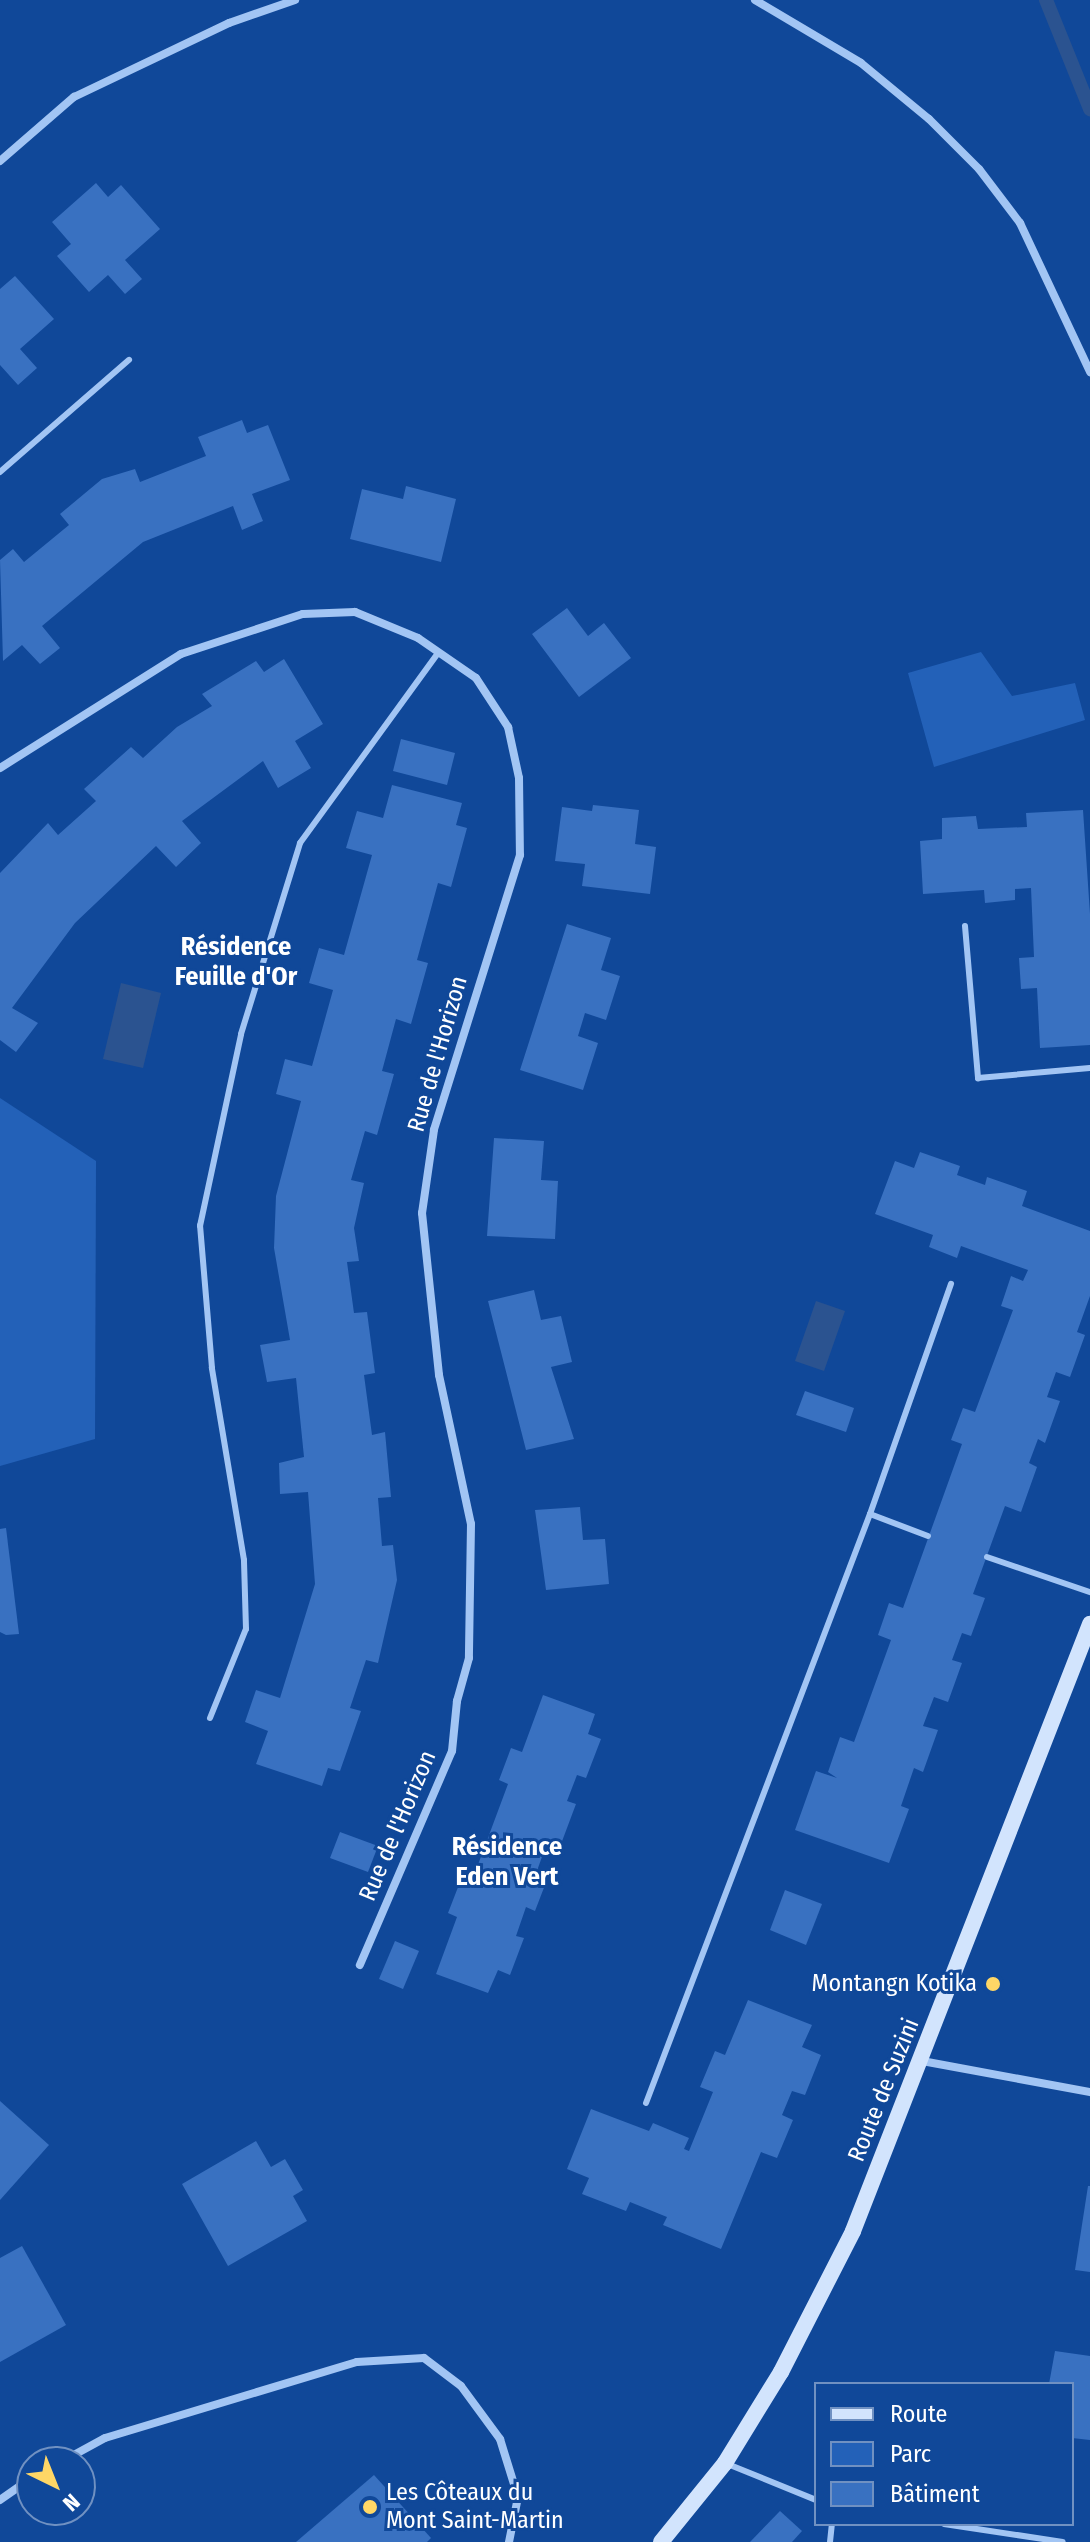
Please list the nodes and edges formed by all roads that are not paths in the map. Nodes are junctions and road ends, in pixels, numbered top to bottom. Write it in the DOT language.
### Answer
graph roads {
  1 [pos="295,0"];
  2 [pos="755,0"];
  3 [pos="0,161"];
  4 [pos="129,360"];
  5 [pos="1090,372"];
  6 [pos="0,472"];
  7 [pos="438,653"];
  8 [pos="0,768"];
  9 [pos="965,926"];
  10 [pos="1090,1068"];
  11 [pos="951,1284"];
  12 [pos="870,1514"];
  13 [pos="928,1536"];
  14 [pos="987,1557"];
  15 [pos="1090,1592"];
  16 [pos="1090,1624"];
  17 [pos="210,1718"];
  18 [pos="360,1965"];
  19 [pos="922,2061"];
  20 [pos="1090,2092"];
  21 [pos="646,2103"];
  22 [pos="90,2446"];
  23 [pos="725,2463"];
  24 [pos="814,2499"];
  25 [pos="957,2526"];
  26 [pos="509,2542"];
  27 [pos="661,2542"];
  28 [pos="1063,2542"];
  1 -- 3 [label="street"];
  2 -- 5 [label="street"];
  4 -- 6 [label="lane"];
  7 -- 8 [label="street, Rue de l'Horizon"];
  7 -- 17 [label="lane"];
  7 -- 18 [label="street, Rue de l'Horizon"];
  9 -- 10 [label="lane"];
  11 -- 12 [label="lane"];
  12 -- 13 [label="lane"];
  12 -- 21 [label="lane"];
  14 -- 15 [label="lane"];
  16 -- 19 [label="street, Route de Suzini"];
  19 -- 20 [label="street"];
  19 -- 23 [label="street, Route de Suzini"];
  22 -- 26 [label="street"];
  23 -- 24 [label="lane"];
  23 -- 27 [label="street, Route de Suzini"];
  25 -- 28 [label="lane"];
}
